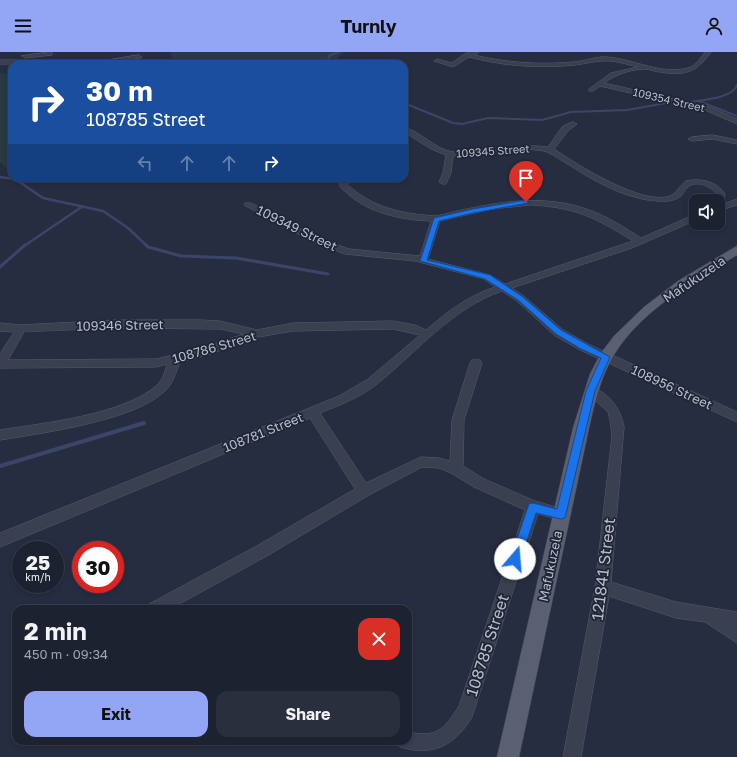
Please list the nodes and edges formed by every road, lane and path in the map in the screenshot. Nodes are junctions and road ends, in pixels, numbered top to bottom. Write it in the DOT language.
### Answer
graph roads {
  1 [pos="477,52"];
  2 [pos="708,52"];
  3 [pos="50,54"];
  4 [pos="138,55"];
  5 [pos="469,55"];
  6 [pos="24,58"];
  7 [pos="12,60"];
  8 [pos="110,60"];
  9 [pos="437,61"];
  10 [pos="643,68"];
  11 [pos="599,84"];
  12 [pos="591,90"];
  13 [pos="737,122"];
  14 [pos="573,124"];
  15 [pos="408,132"];
  16 [pos="692,139"];
  17 [pos="737,142"];
  18 [pos="550,150"];
  19 [pos="450,154"];
  20 [pos="343,182"];
  21 [pos="443,182"];
  22 [pos="721,194"];
  23 [pos="737,202"];
  24 [pos="248,205"];
  25 [pos="725,205"];
  26 [pos="436,220"];
  27 [pos="689,220"];
  28 [pos="640,241"];
  29 [pos="737,250"];
  30 [pos="423,261"];
  31 [pos="504,288"];
  32 [pos="0,327"];
  33 [pos="21,329"];
  34 [pos="257,334"];
  35 [pos="426,334"];
  36 [pos="606,357"];
  37 [pos="175,360"];
  38 [pos="476,363"];
  39 [pos="0,364"];
  40 [pos="591,391"];
  41 [pos="313,412"];
  42 [pos="737,417"];
  43 [pos="0,435"];
  44 [pos="456,469"];
  45 [pos="364,491"];
  46 [pos="533,507"];
  47 [pos="561,514"];
  48 [pos="0,540"];
  49 [pos="603,587"];
  50 [pos="162,605"];
  51 [pos="706,616"];
  52 [pos="737,620"];
  53 [pos="737,635"];
  54 [pos="412,742"];
  55 [pos="508,757"];
  56 [pos="572,757"];
  1 -- 5 [label="street"];
  2 -- 10 [label="street"];
  3 -- 6 [label="street"];
  4 -- 8 [label="street"];
  5 -- 9 [label="street"];
  5 -- 10 [label="street"];
  6 -- 7 [label="street"];
  10 -- 11 [label="street"];
  11 -- 12 [label="street"];
  11 -- 13 [label="street, 109354 Street"];
  14 -- 18 [label="street"];
  15 -- 19 [label="street, 109345 Street"];
  16 -- 17 [label="street"];
  18 -- 19 [label="street, 109345 Street"];
  18 -- 22 [label="street, 109345 Street"];
  19 -- 21 [label="street"];
  20 -- 26 [label="street"];
  23 -- 25 [label="street, 109345 Street"];
  24 -- 30 [label="street, 109349 Street"];
  26 -- 28 [label="street"];
  26 -- 30 [label="street"];
  27 -- 28 [label="street"];
  28 -- 31 [label="street"];
  29 -- 36 [label="main road, Mafukuzela"];
  30 -- 31 [label="street, 109349 Street"];
  31 -- 35 [label="street, 108781 Street"];
  31 -- 36 [label="street, 109349 Street"];
  32 -- 33 [label="street, 109346 Street"];
  33 -- 34 [label="street, 109346 Street"];
  33 -- 39 [label="street"];
  34 -- 35 [label="street, 108786 Street"];
  34 -- 37 [label="street, 108786 Street"];
  35 -- 41 [label="street, 108781 Street"];
  36 -- 40 [label="main road, Mafukuzela"];
  36 -- 42 [label="street, 108956 Street"];
  37 -- 39 [label="street, 108786 Street"];
  37 -- 43 [label="street"];
  38 -- 44 [label="street"];
  40 -- 47 [label="main road, Mafukuzela"];
  40 -- 49 [label="street, 121841 Street"];
  41 -- 45 [label="street"];
  41 -- 48 [label="street, 108781 Street"];
  44 -- 45 [label="street"];
  44 -- 46 [label="street"];
  45 -- 50 [label="street"];
  46 -- 47 [label="street"];
  46 -- 54 [label="street, 108785 Street"];
  47 -- 55 [label="main road, Mafukuzela"];
  49 -- 51 [label="street"];
  49 -- 56 [label="street, 121841 Street"];
  51 -- 52 [label="street"];
  51 -- 53 [label="street"];
}
